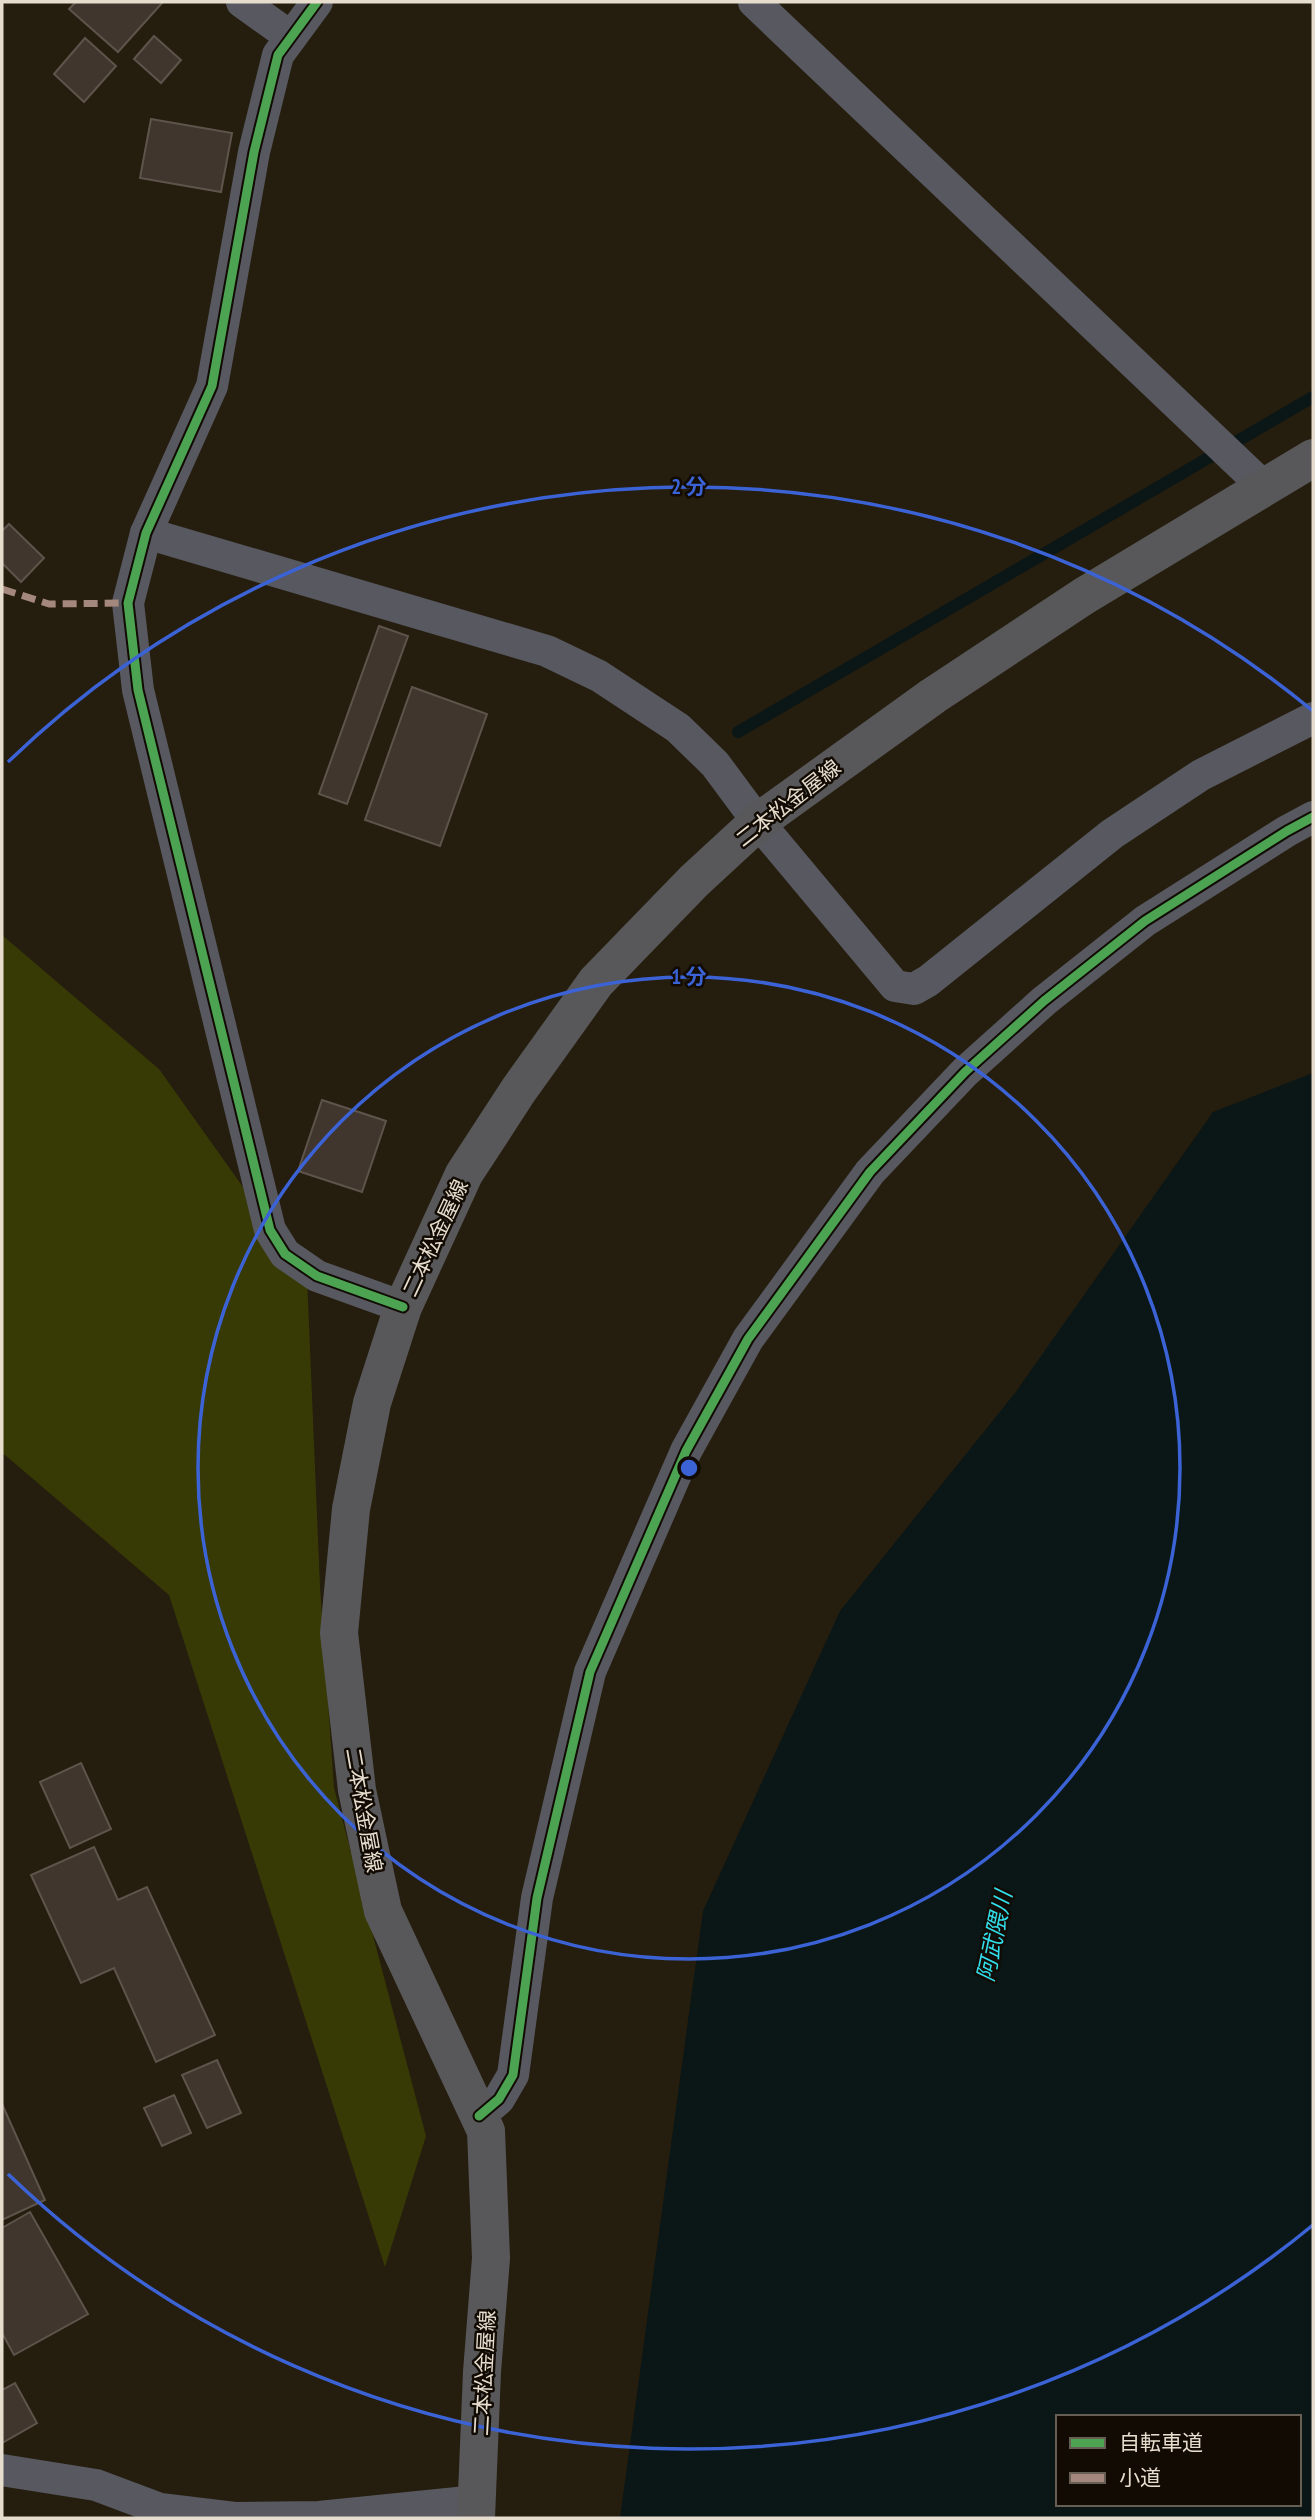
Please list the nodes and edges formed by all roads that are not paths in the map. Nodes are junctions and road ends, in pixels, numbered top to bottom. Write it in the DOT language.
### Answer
graph roads {
  1 [pos="242,2"];
  2 [pos="317,2"];
  3 [pos="754,2"];
  4 [pos="291,37"];
  5 [pos="1313,458"];
  6 [pos="1253,477"];
  7 [pos="146,533"];
  8 [pos="1313,718"];
  9 [pos="1313,817"];
  10 [pos="758,822"];
  11 [pos="403,1307"];
  12 [pos="479,2116"];
  13 [pos="2,2470"];
  14 [pos="477,2510"];
  1 -- 4 [label="street"];
  2 -- 4 [label="street"];
  3 -- 6 [label="street"];
  4 -- 7 [label="street"];
  5 -- 6 [label="main road, 二本松金屋線"];
  6 -- 10 [label="main road, 二本松金屋線"];
  7 -- 10 [label="street"];
  7 -- 11 [label="street"];
  8 -- 10 [label="street"];
  9 -- 12 [label="street"];
  10 -- 11 [label="main road, 二本松金屋線"];
  11 -- 12 [label="main road, 二本松金屋線"];
  12 -- 14 [label="main road, 二本松金屋線"];
  13 -- 14 [label="street"];
}
